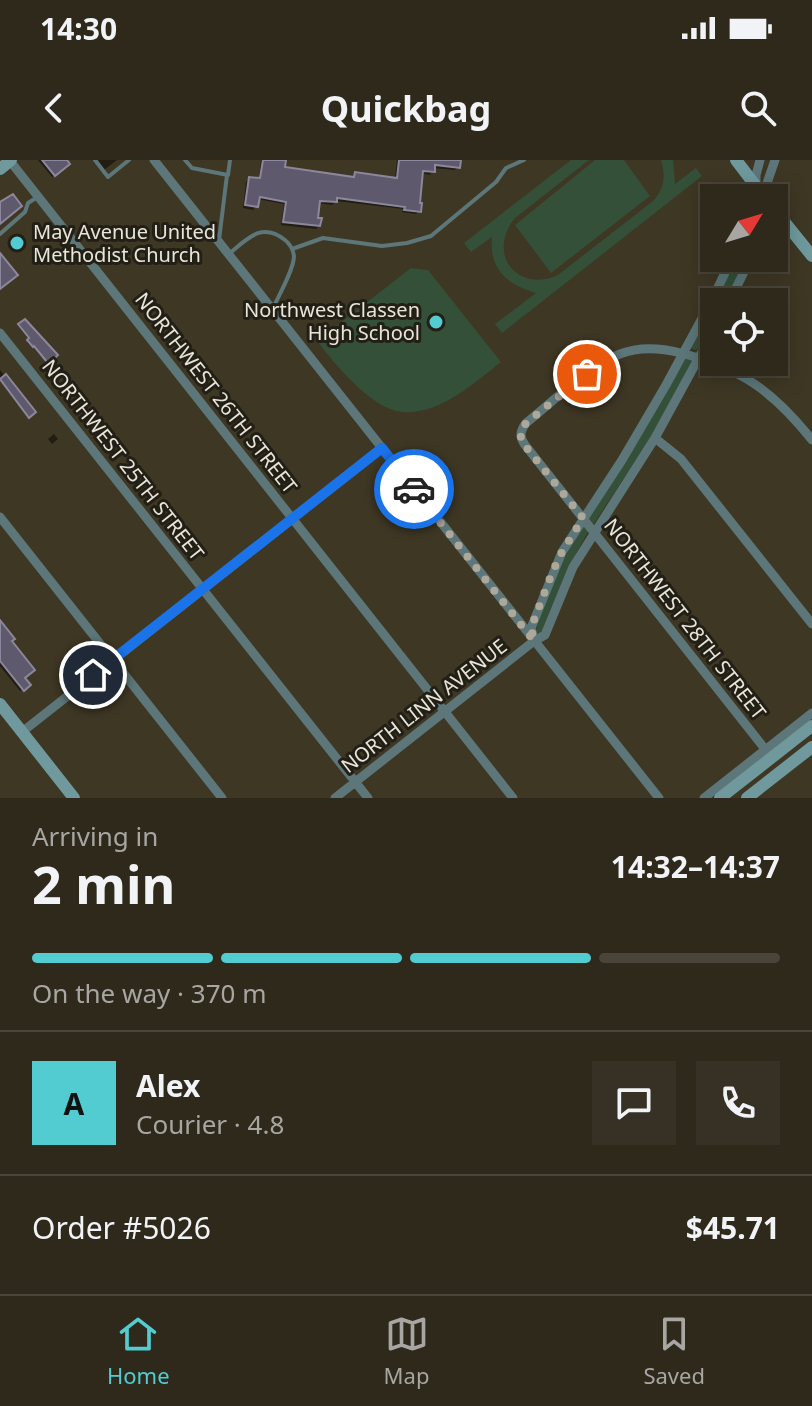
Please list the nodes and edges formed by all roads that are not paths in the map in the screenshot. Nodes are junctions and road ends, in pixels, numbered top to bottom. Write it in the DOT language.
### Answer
graph roads {
  1 [pos="10,160"];
  2 [pos="95,160"];
  3 [pos="129,160"];
  4 [pos="154,160"];
  5 [pos="185,160"];
  6 [pos="230,160"];
  7 [pos="524,160"];
  8 [pos="736,160"];
  9 [pos="760,160"];
  10 [pos="775,160"];
  11 [pos="0,169"];
  12 [pos="227,175"];
  13 [pos="751,184"];
  14 [pos="756,184"];
  15 [pos="767,184"];
  16 [pos="38,196"];
  17 [pos="788,226"];
  18 [pos="0,234"];
  19 [pos="219,242"];
  20 [pos="292,249"];
  21 [pos="229,254"];
  22 [pos="812,256"];
  23 [pos="725,272"];
  24 [pos="273,310"];
  25 [pos="0,333"];
  26 [pos="682,354"];
  27 [pos="699,358"];
  28 [pos="655,438"];
  29 [pos="812,440"];
  30 [pos="382,448"];
  31 [pos="0,517"];
  32 [pos="583,518"];
  33 [pos="293,519"];
  34 [pos="593,532"];
  35 [pos="203,590"];
  36 [pos="812,624"];
  37 [pos="534,641"];
  38 [pos="113,660"];
  39 [pos="1,706"];
  40 [pos="445,712"];
  41 [pos="812,713"];
  42 [pos="812,727"];
  43 [pos="22,732"];
  44 [pos="812,747"];
  45 [pos="765,749"];
  46 [pos="355,782"];
  47 [pos="74,798"];
  48 [pos="222,798"];
  49 [pos="335,798"];
  50 [pos="368,798"];
  51 [pos="513,798"];
  52 [pos="659,798"];
  53 [pos="704,798"];
  54 [pos="720,798"];
  55 [pos="747,798"];
  1 -- 11 [label="main road"];
  1 -- 16 [label="street, NORTHWEST 26TH STREET"];
  2 -- 3 [label="lane"];
  4 -- 19 [label="street"];
  5 -- 12 [label="lane"];
  6 -- 12 [label="lane"];
  7 -- 20 [label="lane"];
  8 -- 13 [label="main road"];
  9 -- 14 [label="street"];
  10 -- 15 [label="street"];
  12 -- 19 [label="lane"];
  16 -- 18 [label="lane"];
  16 -- 33 [label="street, NORTHWEST 26TH STREET"];
  17 -- 22 [label="main road"];
  19 -- 21 [label="street"];
  20 -- 21 [label="lane"];
  20 -- 24 [label="lane"];
  21 -- 24 [label="street"];
  23 -- 26 [label="street"];
  24 -- 30 [label="street"];
  25 -- 35 [label="street, NORTHWEST 25TH STREET"];
  26 -- 27 [label="street"];
  26 -- 32 [label="street"];
  26 -- 32 [label="street, NORTHWEST 28TH STREET"];
  27 -- 28 [label="street, NORTH LINN AVENUE"];
  27 -- 29 [label="street"];
  28 -- 34 [label="street, NORTH LINN AVENUE"];
  28 -- 36 [label="street"];
  30 -- 33 [label="street"];
  30 -- 37 [label="street"];
  31 -- 38 [label="street"];
  32 -- 34 [label="street, NORTHWEST 28TH STREET"];
  32 -- 37 [label="street"];
  33 -- 35 [label="street"];
  33 -- 40 [label="street, NORTHWEST 26TH STREET"];
  34 -- 37 [label="street, NORTH LINN AVENUE"];
  34 -- 45 [label="street, NORTHWEST 28TH STREET"];
  35 -- 38 [label="street"];
  35 -- 46 [label="street, NORTHWEST 25TH STREET"];
  37 -- 40 [label="street, NORTH LINN AVENUE"];
  37 -- 52 [label="street"];
  38 -- 43 [label="street"];
  38 -- 48 [label="street"];
  39 -- 43 [label="main road"];
  40 -- 46 [label="street, NORTH LINN AVENUE"];
  40 -- 51 [label="street, NORTHWEST 26TH STREET"];
  41 -- 45 [label="street"];
  42 -- 54 [label="main road"];
  43 -- 47 [label="main road"];
  44 -- 55 [label="main road"];
  45 -- 53 [label="street"];
  46 -- 49 [label="street, NORTH LINN AVENUE"];
  46 -- 50 [label="street, NORTHWEST 25TH STREET"];
}
